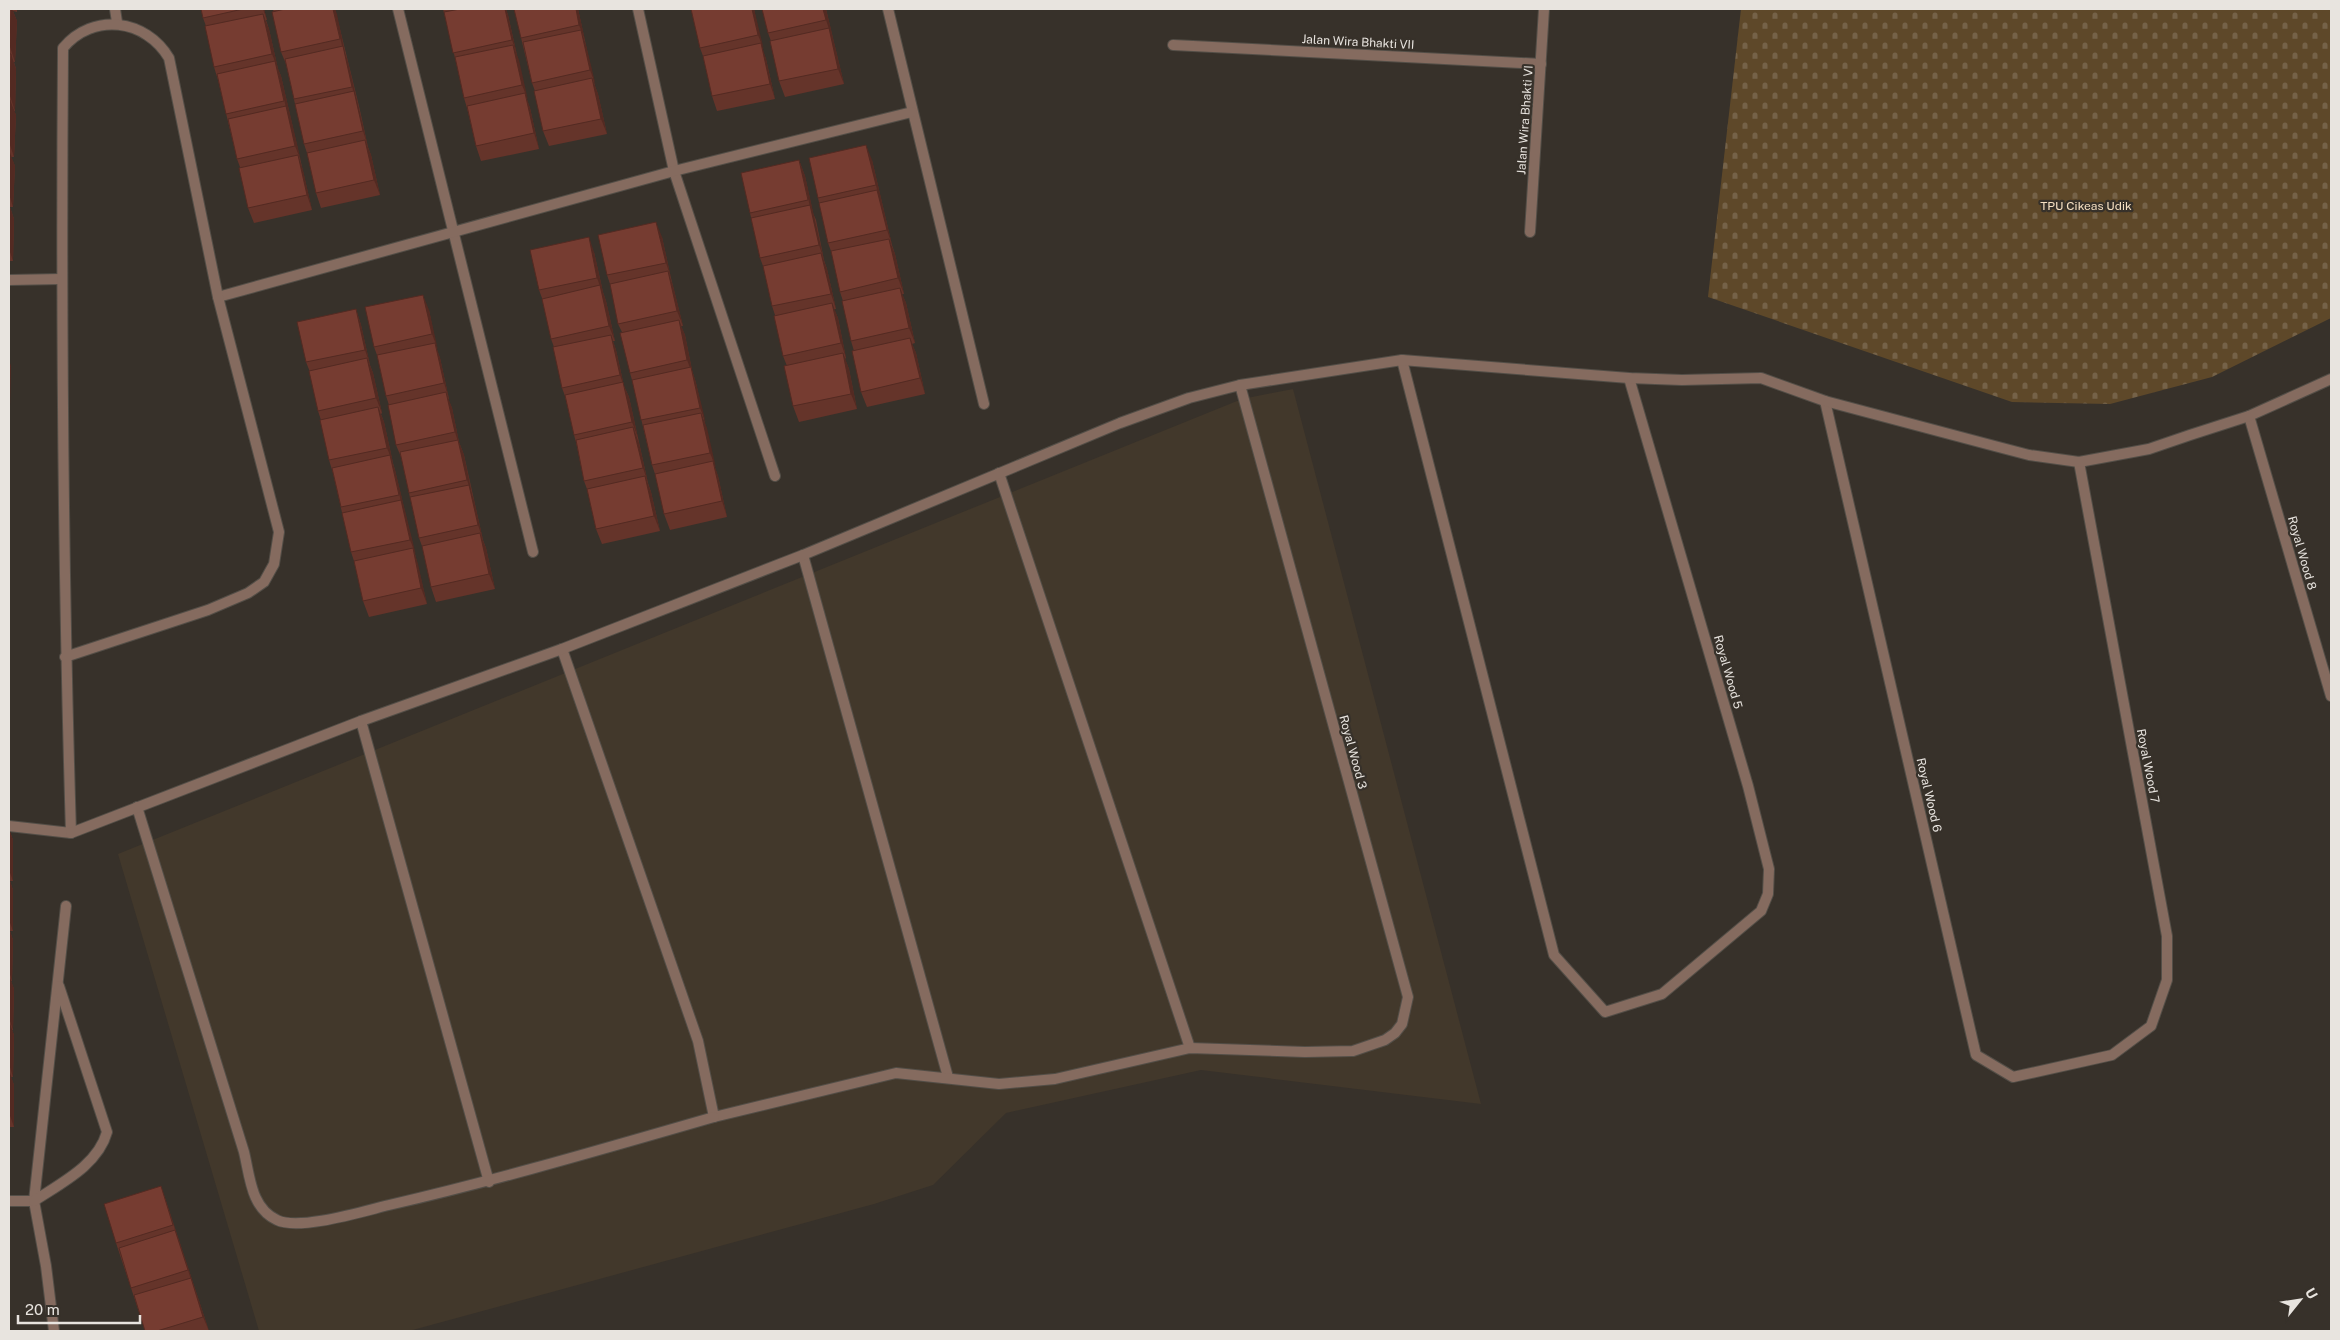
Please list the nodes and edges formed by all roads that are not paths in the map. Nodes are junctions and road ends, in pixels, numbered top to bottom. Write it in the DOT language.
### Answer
graph roads {
  1 [pos="115,9"];
  2 [pos="398,9"];
  3 [pos="638,9"];
  4 [pos="888,9"];
  5 [pos="1544,9"];
  6 [pos="117,22"];
  7 [pos="1173,45"];
  8 [pos="1541,64"];
  9 [pos="912,112"];
  10 [pos="674,171"];
  11 [pos="455,232"];
  12 [pos="1530,232"];
  13 [pos="61,279"];
  14 [pos="9,280"];
  15 [pos="218,297"];
  16 [pos="1402,360"];
  17 [pos="1629,378"];
  18 [pos="2331,379"];
  19 [pos="1240,385"];
  20 [pos="1825,401"];
  21 [pos="984,404"];
  22 [pos="2249,416"];
  23 [pos="2079,462"];
  24 [pos="998,473"];
  25 [pos="775,476"];
  26 [pos="533,552"];
  27 [pos="803,555"];
  28 [pos="562,649"];
  29 [pos="65,657"];
  30 [pos="2331,696"];
  31 [pos="361,721"];
  32 [pos="137,807"];
  33 [pos="9,826"];
  34 [pos="71,833"];
  35 [pos="66,906"];
  36 [pos="58,982"];
  37 [pos="1190,1048"];
  38 [pos="2112,1055"];
  39 [pos="948,1077"];
  40 [pos="714,1117"];
  41 [pos="489,1182"];
  42 [pos="9,1201"];
  43 [pos="34,1201"];
  44 [pos="54,1331"];
  1 -- 6 [label="street"];
  2 -- 11 [label="street"];
  3 -- 10 [label="street"];
  4 -- 9 [label="street"];
  5 -- 8 [label="street, Jalan Wira Bhakti VI"];
  6 -- 13 [label="street"];
  6 -- 15 [label="street"];
  7 -- 8 [label="street, Jalan Wira Bhakti VII"];
  8 -- 12 [label="street, Jalan Wira Bhakti VI"];
  9 -- 10 [label="street"];
  9 -- 21 [label="street"];
  10 -- 11 [label="street"];
  10 -- 25 [label="street"];
  11 -- 15 [label="street"];
  11 -- 26 [label="street"];
  13 -- 14 [label="street"];
  13 -- 29 [label="street"];
  15 -- 29 [label="street"];
  16 -- 17 [label="street"];
  16 -- 17 [label="street, Royal Wood 5"];
  16 -- 19 [label="street"];
  17 -- 20 [label="street"];
  18 -- 22 [label="street"];
  19 -- 24 [label="street"];
  19 -- 37 [label="street, Royal Wood 3"];
  20 -- 23 [label="street"];
  20 -- 38 [label="street, Royal Wood 6"];
  22 -- 23 [label="street"];
  22 -- 30 [label="street, Royal Wood 8"];
  23 -- 38 [label="street, Royal Wood 7"];
  24 -- 27 [label="street"];
  24 -- 37 [label="street"];
  27 -- 28 [label="street"];
  27 -- 39 [label="street"];
  28 -- 31 [label="street"];
  28 -- 40 [label="street"];
  29 -- 34 [label="street"];
  31 -- 32 [label="street"];
  31 -- 41 [label="street"];
  32 -- 34 [label="street"];
  32 -- 41 [label="street, Royal Wood 3"];
  33 -- 34 [label="street"];
  35 -- 36 [label="street"];
  36 -- 43 [label="street"];
  36 -- 43 [label="street"];
  37 -- 39 [label="street, Royal Wood 3"];
  39 -- 40 [label="street, Royal Wood 3"];
  40 -- 41 [label="street, Royal Wood 3"];
  42 -- 43 [label="street"];
  43 -- 44 [label="street"];
}
